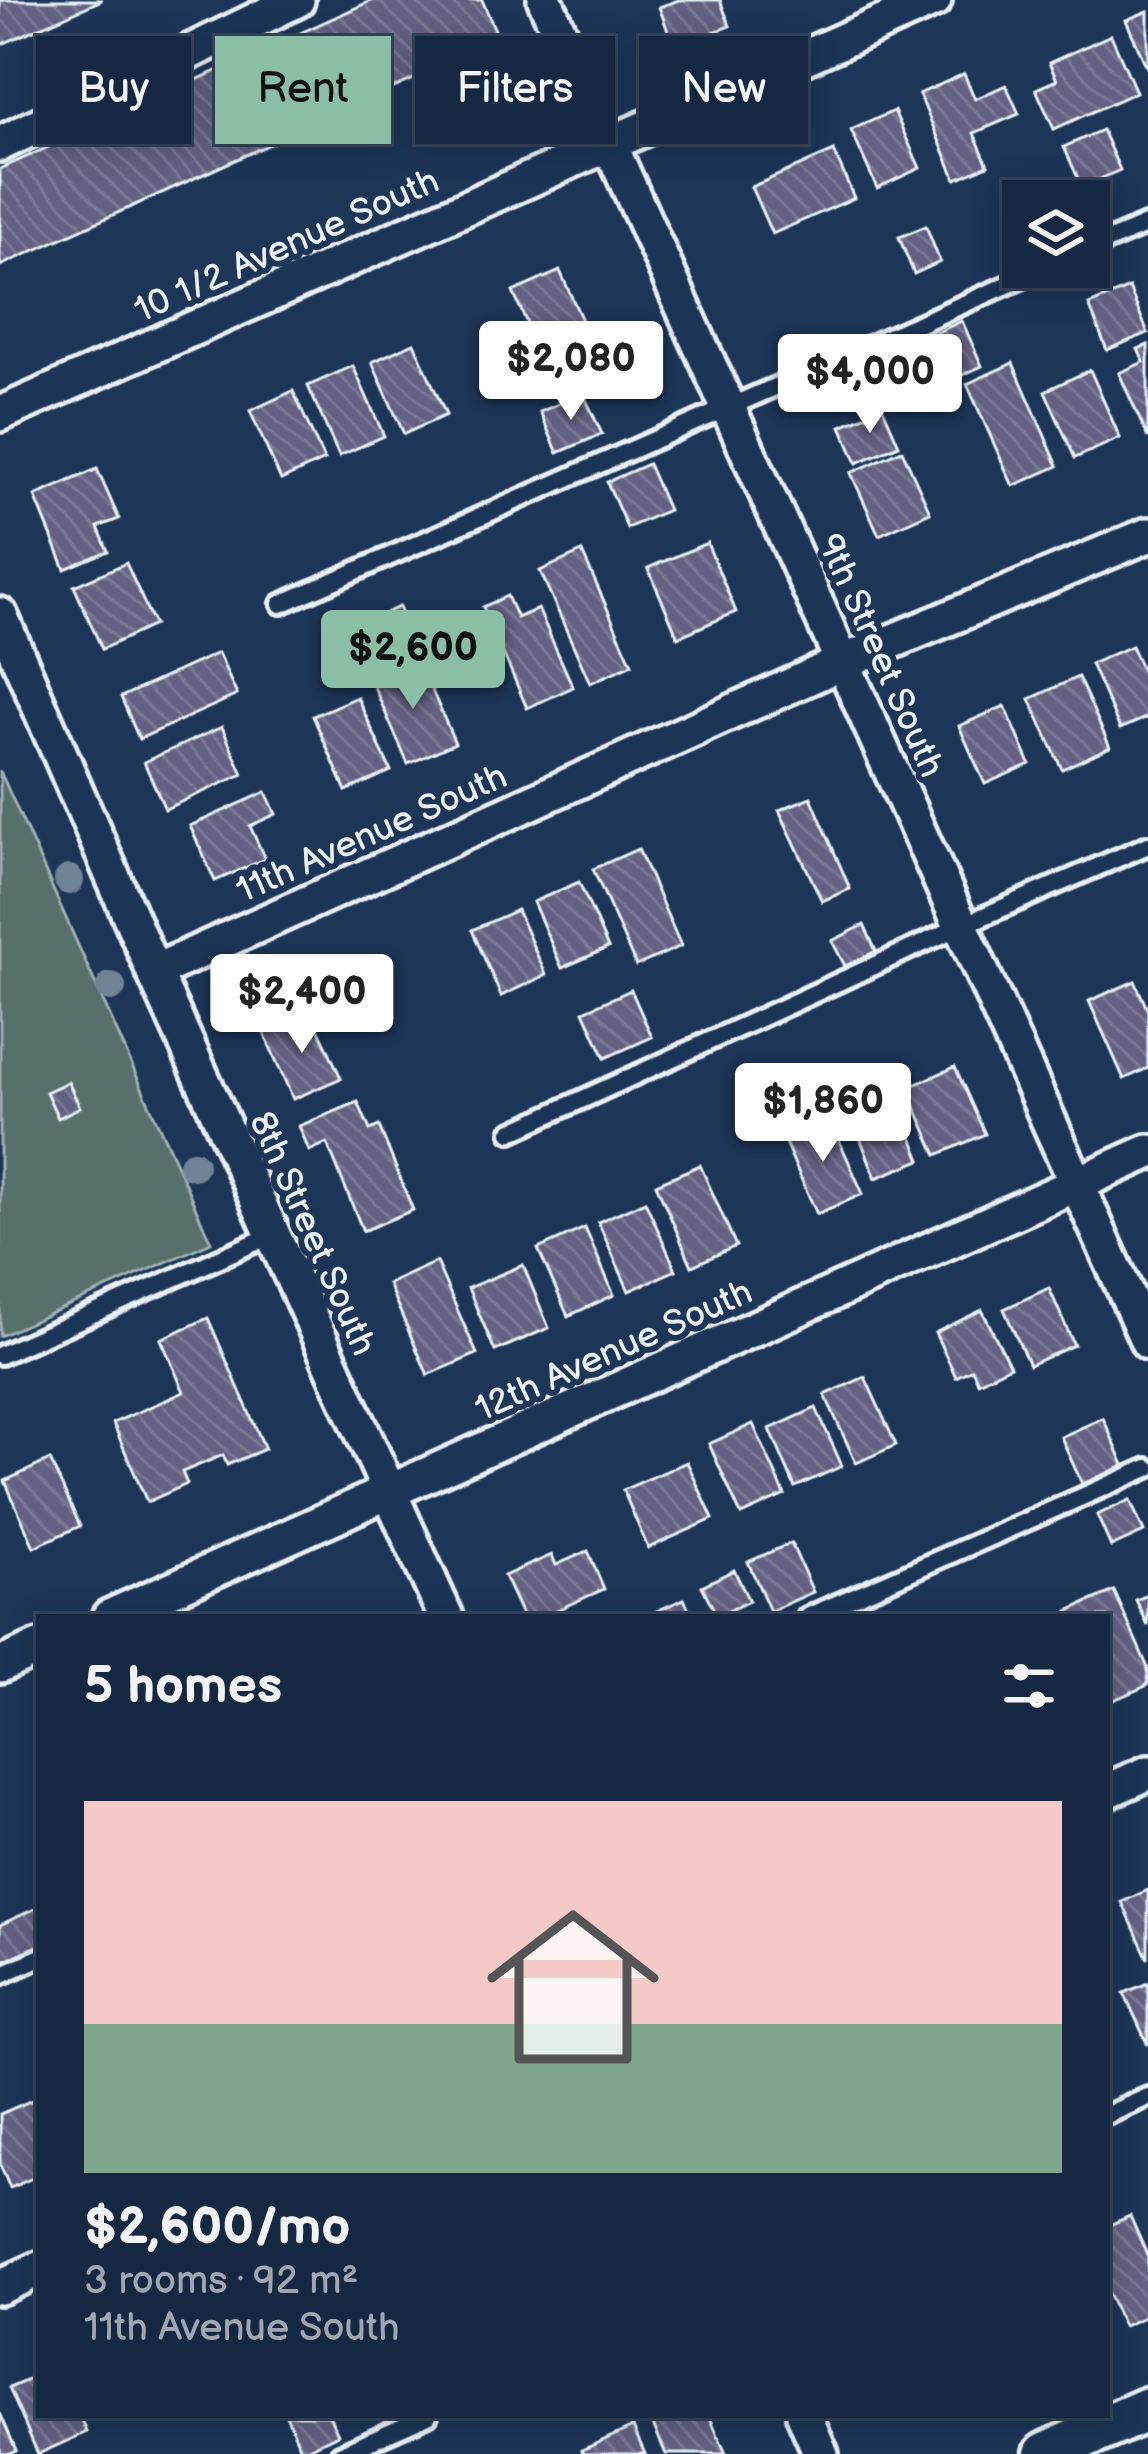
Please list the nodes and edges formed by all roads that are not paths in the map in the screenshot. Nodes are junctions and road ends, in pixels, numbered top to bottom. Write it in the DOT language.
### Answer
graph roads {
  1 [pos="297,0"];
  2 [pos="545,0"];
  3 [pos="934,0"];
  4 [pos="263,8"];
  5 [pos="561,36"];
  6 [pos="615,140"];
  7 [pos="0,144"];
  8 [pos="607,144"];
  9 [pos="609,144"];
  10 [pos="1148,224"];
  11 [pos="1110,240"];
  12 [pos="1002,287"];
  13 [pos="727,406"];
  14 [pos="0,414"];
  15 [pos="1148,535"];
  16 [pos="281,604"];
  17 [pos="0,615"];
  18 [pos="843,662"];
  19 [pos="1148,845"];
  20 [pos="961,926"];
  21 [pos="154,972"];
  22 [pos="511,1132"];
  23 [pos="1148,1152"];
  24 [pos="1077,1183"];
  25 [pos="272,1234"];
  26 [pos="1148,1342"];
  27 [pos="0,1354"];
  28 [pos="1148,1468"];
  29 [pos="388,1494"];
  30 [pos="117,1614"];
  31 [pos="445,1614"];
  32 [pos="814,1614"];
  33 [pos="36,1649"];
  34 [pos="0,1665"];
  35 [pos="1148,1773"];
  36 [pos="1110,1790"];
  37 [pos="36,1959"];
  38 [pos="0,1975"];
  39 [pos="1148,2097"];
  40 [pos="1110,2114"];
  41 [pos="36,2271"];
  42 [pos="0,2287"];
  43 [pos="1148,2409"];
  44 [pos="421,2418"];
  45 [pos="805,2418"];
  46 [pos="1060,2451"];
  47 [pos="340,2454"];
  48 [pos="821,2454"];
  1 -- 4 [label="street"];
  2 -- 5 [label="street, 9th Street South"];
  3 -- 6 [label="street, 10 1/2 Avenue South"];
  4 -- 7 [label="street"];
  8 -- 14 [label="street, 10 1/2 Avenue South"];
  9 -- 13 [label="street, 9th Street South"];
  10 -- 11 [label="lane"];
  12 -- 13 [label="lane"];
  13 -- 16 [label="lane"];
  13 -- 18 [label="street, 9th Street South"];
  15 -- 18 [label="street, 11th Avenue South"];
  17 -- 21 [label="street, 8th Street South"];
  18 -- 20 [label="street, 9th Street South"];
  18 -- 21 [label="street, 11th Avenue South"];
  19 -- 20 [label="lane"];
  20 -- 22 [label="lane"];
  20 -- 24 [label="street, 9th Street South"];
  21 -- 25 [label="street, 8th Street South"];
  23 -- 24 [label="street, 12th Avenue South"];
  24 -- 26 [label="street, 9th Street South"];
  24 -- 29 [label="street, 12th Avenue South"];
  25 -- 27 [label="lane"];
  25 -- 29 [label="street, 8th Street South"];
  28 -- 32 [label="lane"];
  29 -- 30 [label="street, 12th Avenue South"];
  29 -- 31 [label="street, 8th Street South"];
  33 -- 34 [label="street"];
  35 -- 36 [label="street"];
  37 -- 38 [label="lane"];
  39 -- 40 [label="lane"];
  41 -- 42 [label="street"];
  43 -- 46 [label="street"];
  44 -- 47 [label="lane"];
  45 -- 48 [label="street"];
}
